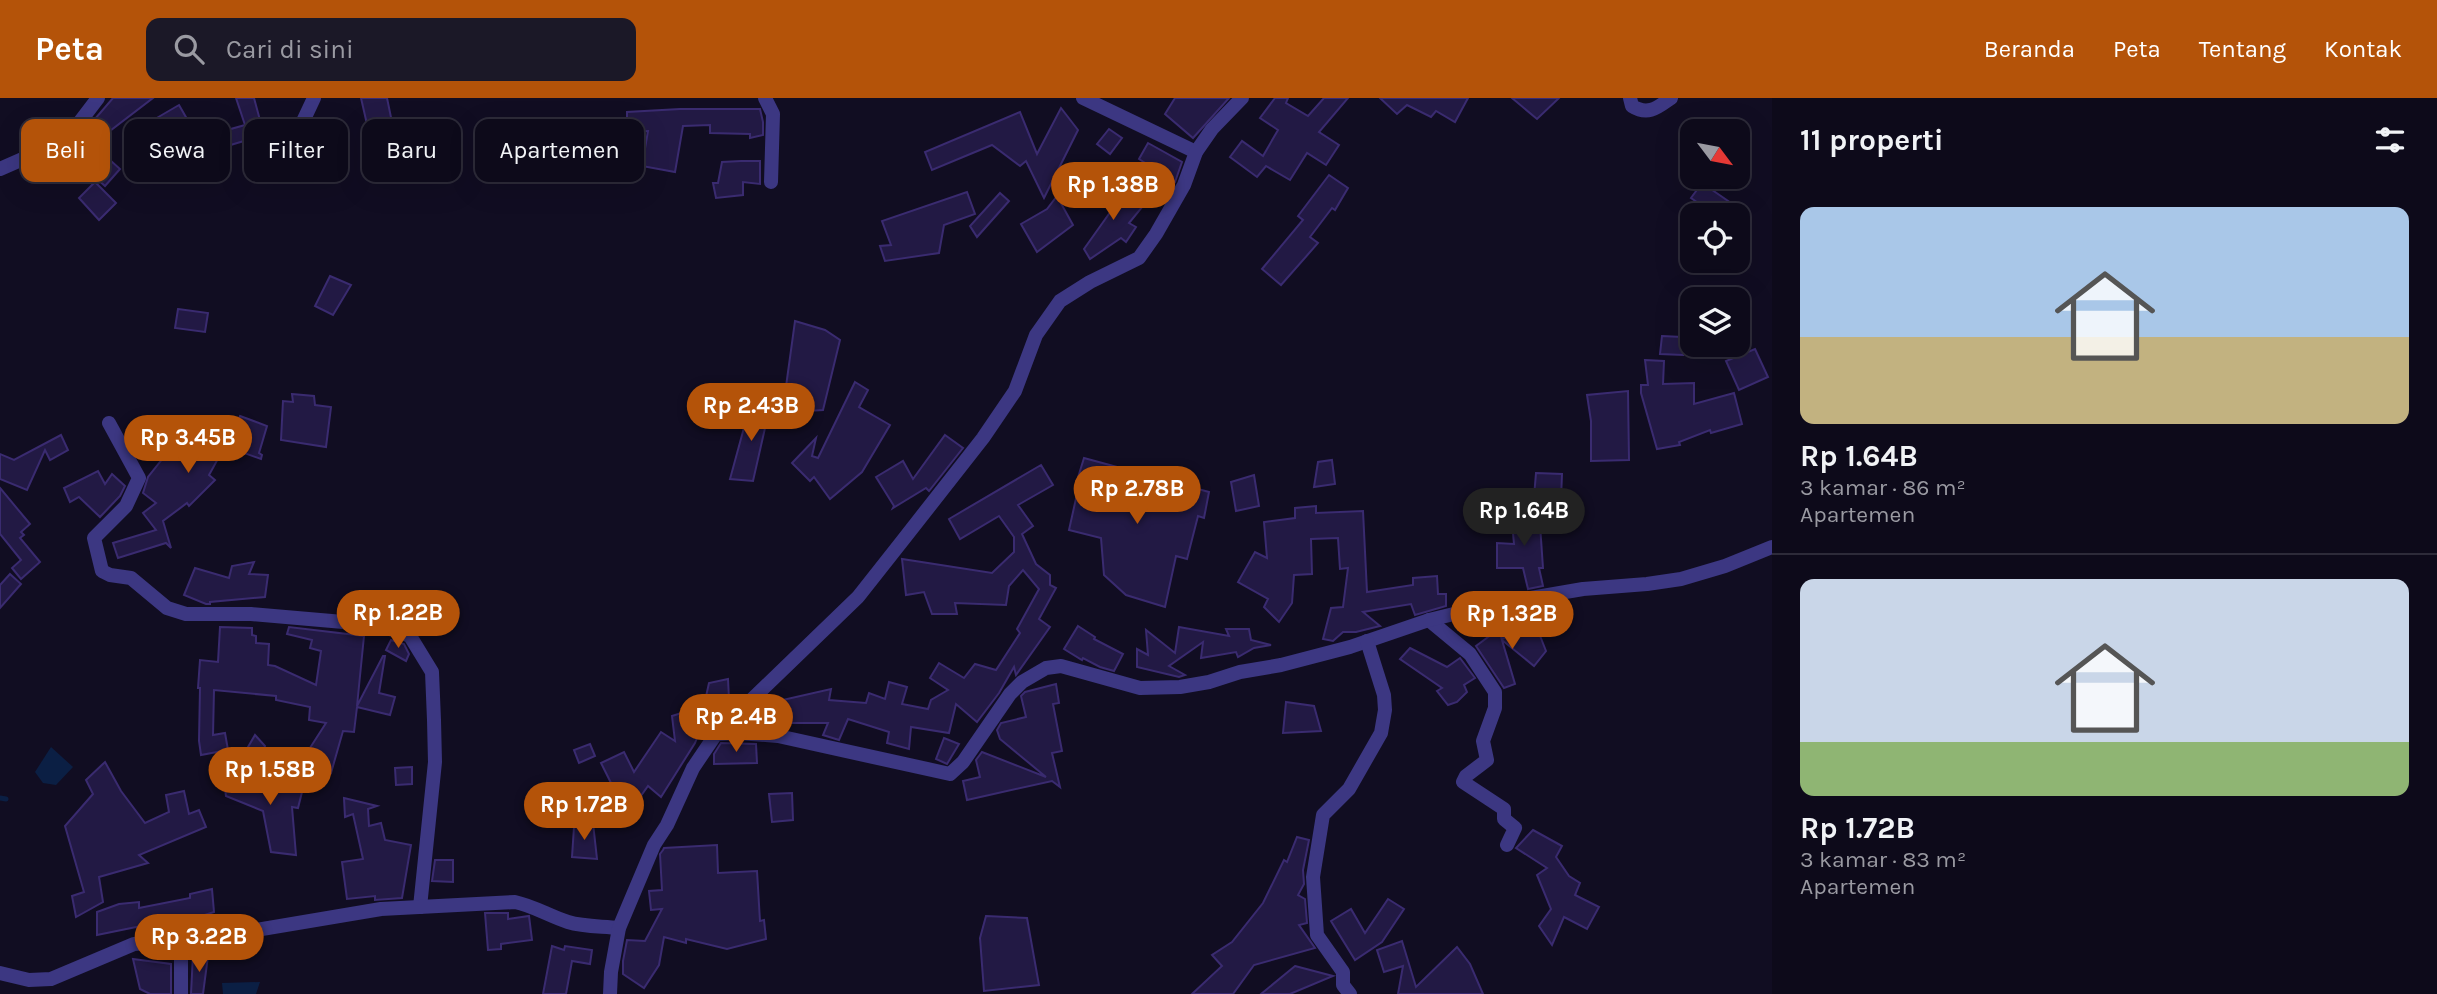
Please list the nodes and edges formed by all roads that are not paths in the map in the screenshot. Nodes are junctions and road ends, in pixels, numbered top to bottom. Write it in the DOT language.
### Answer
graph roads {
  1 [pos="98,98"];
  2 [pos="314,98"];
  3 [pos="765,98"];
  4 [pos="1083,98"];
  5 [pos="1242,98"];
  6 [pos="1630,98"];
  7 [pos="1671,98"];
  8 [pos="305,119"];
  9 [pos="1196,152"];
  10 [pos="0,169"];
  11 [pos="771,182"];
  12 [pos="109,424"];
  13 [pos="1772,547"];
  14 [pos="1429,620"];
  15 [pos="1367,641"];
  16 [pos="716,734"];
  17 [pos="1507,845"];
  18 [pos="419,907"];
  19 [pos="619,928"];
  20 [pos="181,941"];
  21 [pos="0,973"];
  22 [pos="181,994"];
  23 [pos="610,994"];
  24 [pos="1350,994"];
  1 -- 10 [label="street"];
  2 -- 8 [label="street"];
  3 -- 11 [label="street"];
  4 -- 9 [label="street"];
  5 -- 9 [label="street"];
  6 -- 7 [label="street"];
  9 -- 16 [label="street"];
  12 -- 18 [label="street"];
  13 -- 14 [label="street"];
  14 -- 15 [label="street"];
  14 -- 17 [label="street"];
  15 -- 16 [label="street"];
  15 -- 24 [label="street"];
  16 -- 19 [label="street"];
  18 -- 19 [label="street"];
  18 -- 20 [label="street"];
  19 -- 23 [label="street"];
  20 -- 21 [label="street"];
  20 -- 22 [label="street"];
}
